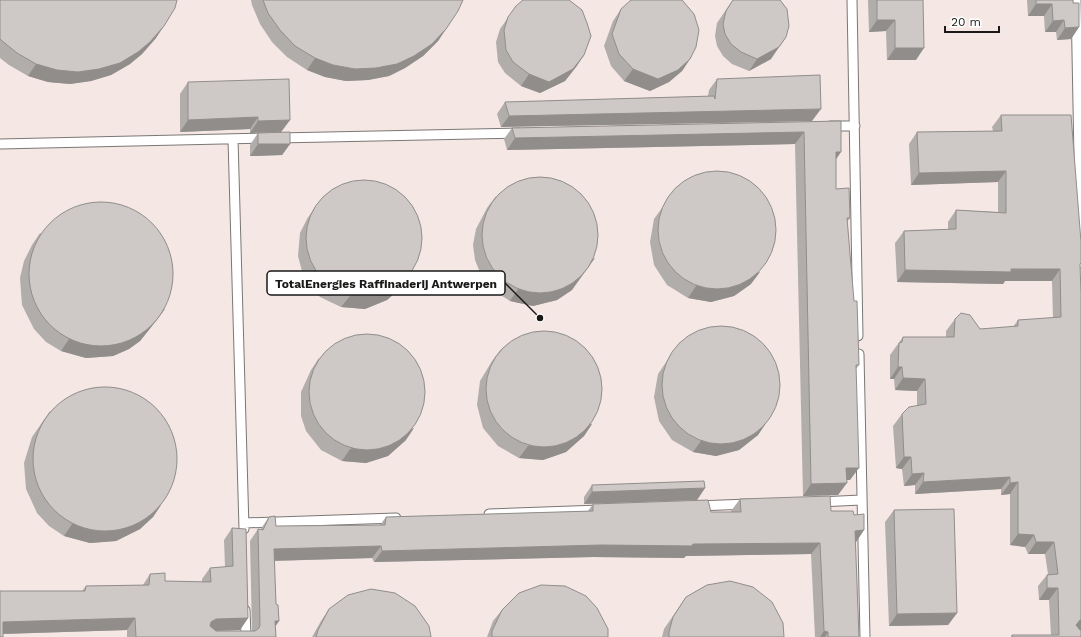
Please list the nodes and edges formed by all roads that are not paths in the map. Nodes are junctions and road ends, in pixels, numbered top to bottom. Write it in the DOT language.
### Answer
graph roads {
  1 [pos="852,0"];
  2 [pos="1076,0"];
  3 [pos="1079,112"];
  4 [pos="823,126"];
  5 [pos="854,126"];
  6 [pos="528,133"];
  7 [pos="233,139"];
  8 [pos="0,144"];
  9 [pos="1081,263"];
  10 [pos="861,500"];
  11 [pos="806,502"];
  12 [pos="758,504"];
  13 [pos="687,507"];
  14 [pos="608,510"];
  15 [pos="481,514"];
  16 [pos="402,517"];
  17 [pos="244,523"];
  18 [pos="244,538"];
  19 [pos="245,598"];
  20 [pos="243,636"];
  21 [pos="865,637"];
  1 -- 5 [label="lane"];
  2 -- 3 [label="lane"];
  3 -- 9 [label="lane"];
  4 -- 5 [label="lane"];
  5 -- 10 [label="lane"];
  6 -- 7 [label="lane"];
  7 -- 8 [label="lane"];
  7 -- 17 [label="lane"];
  10 -- 11 [label="lane"];
  10 -- 21 [label="lane"];
  12 -- 13 [label="lane"];
  14 -- 15 [label="lane"];
  16 -- 17 [label="lane"];
  17 -- 18 [label="lane"];
  19 -- 20 [label="lane"];
}
